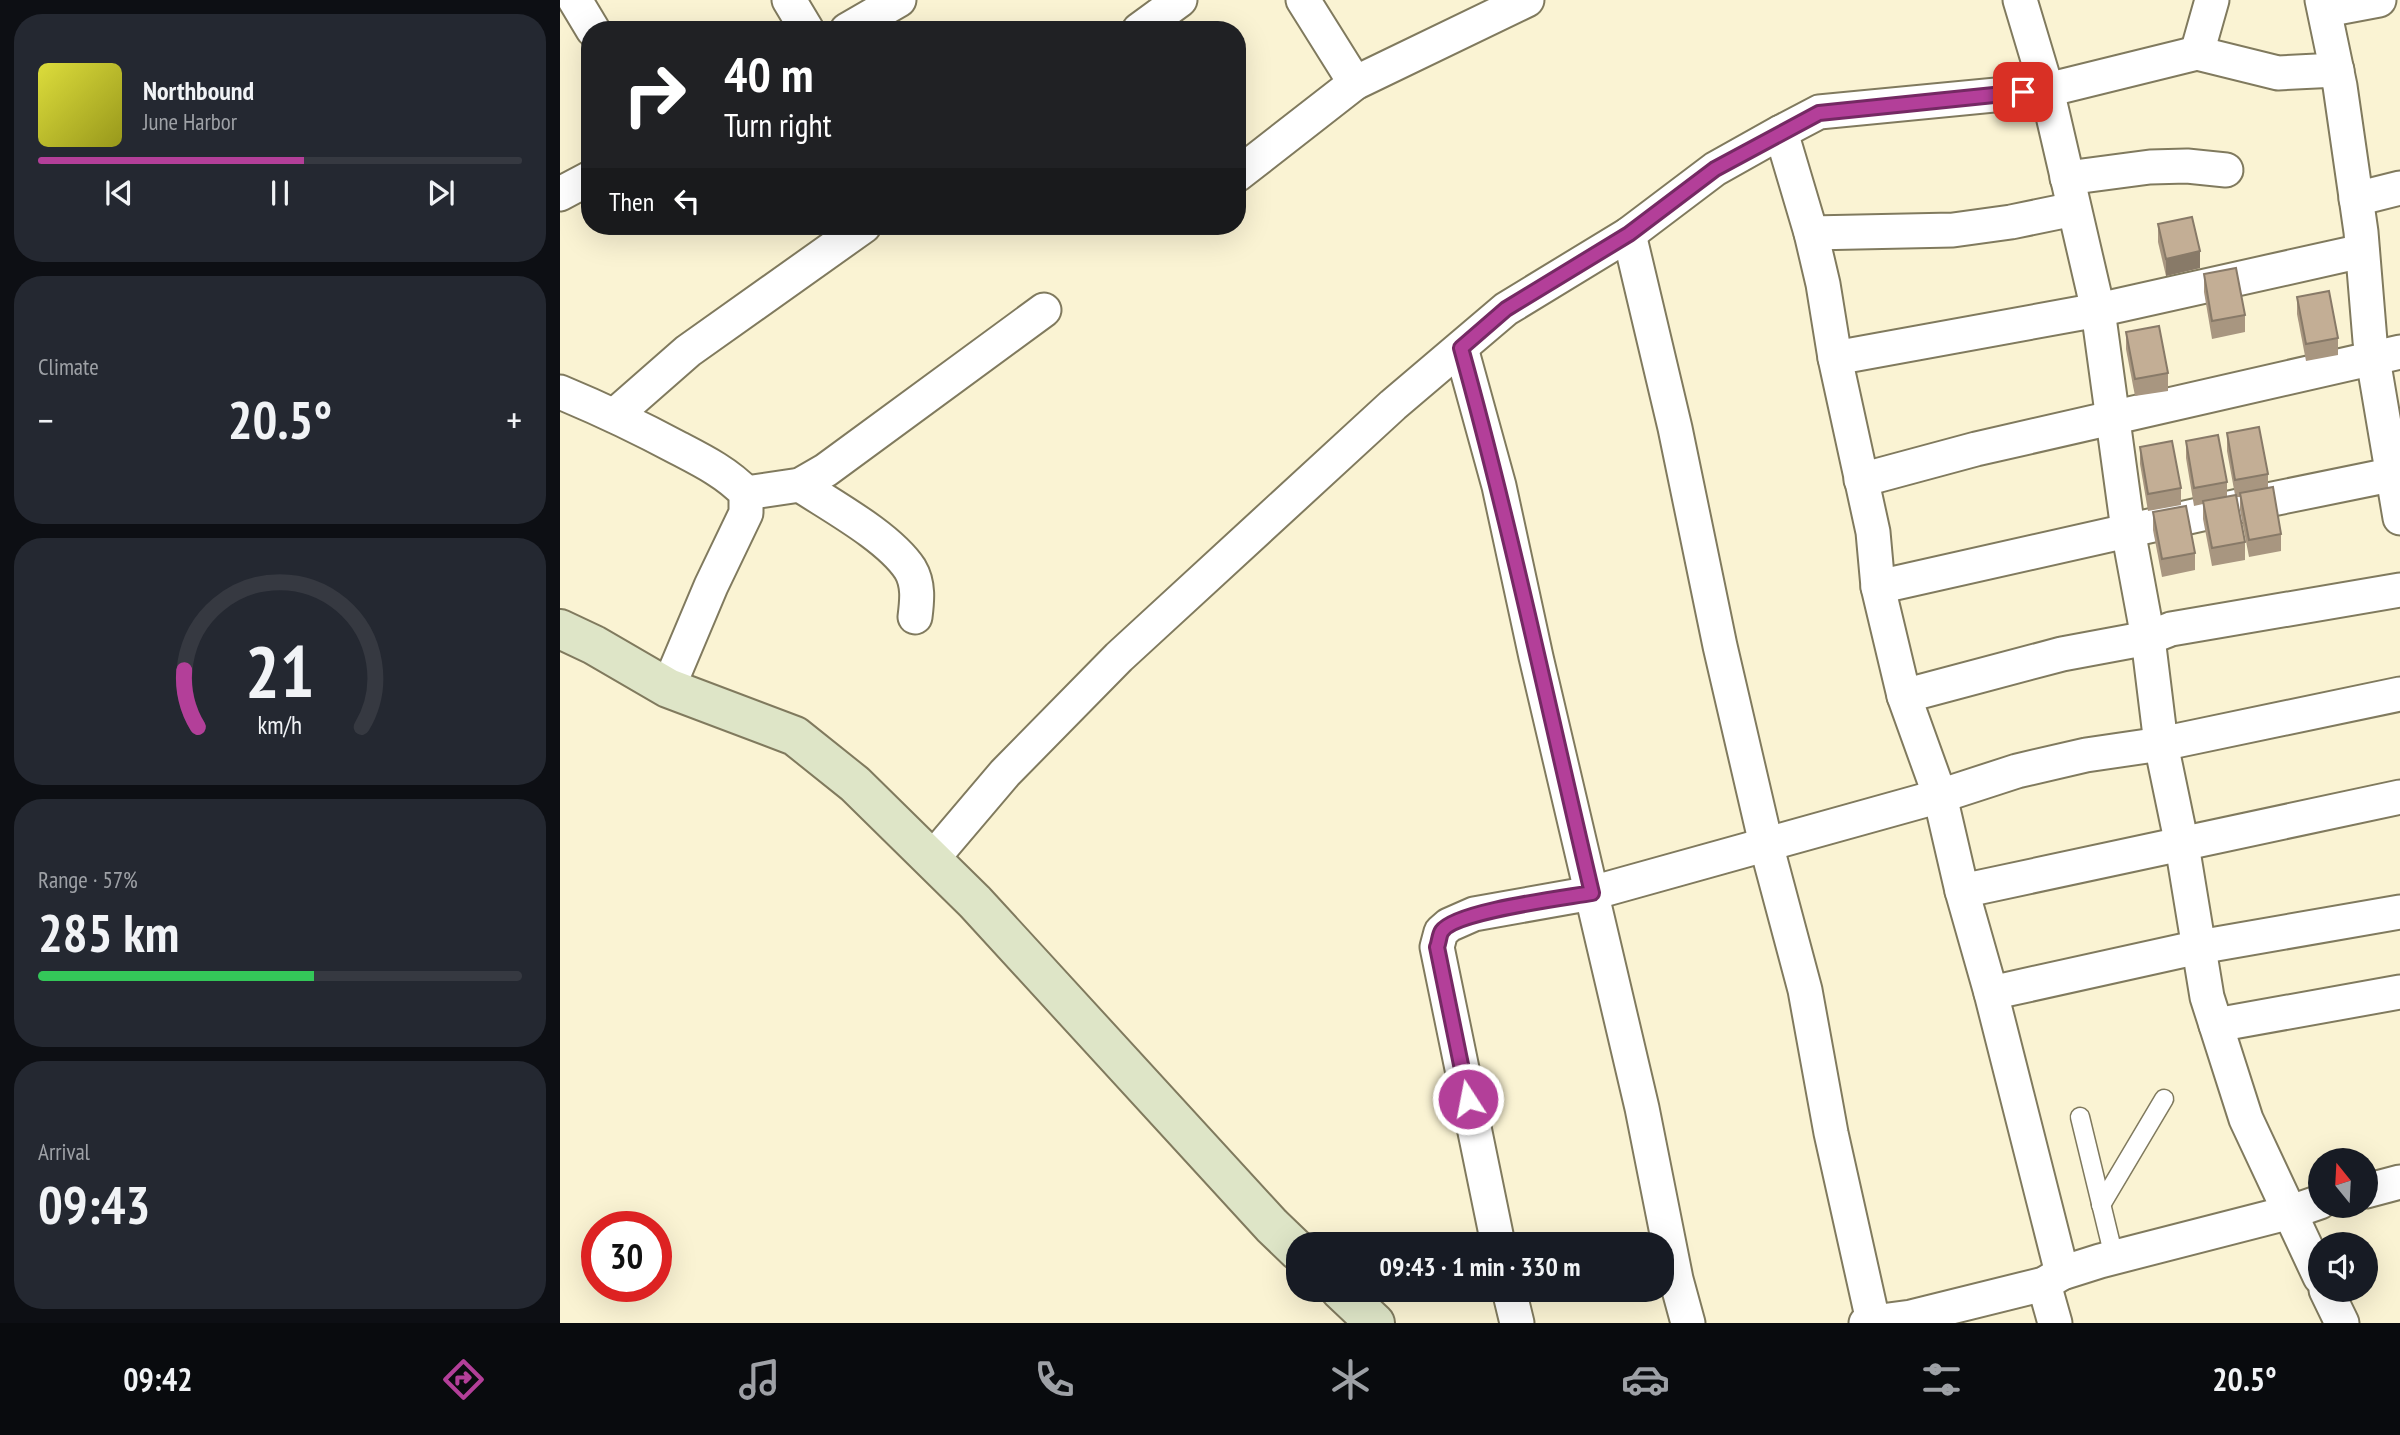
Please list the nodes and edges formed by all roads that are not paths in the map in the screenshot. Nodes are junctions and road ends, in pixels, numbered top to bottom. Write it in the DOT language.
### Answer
graph roads {
  1 [pos="575,0"];
  2 [pos="789,0"];
  3 [pos="899,0"];
  4 [pos="1180,0"];
  5 [pos="1303,0"];
  6 [pos="1528,0"];
  7 [pos="2020,0"];
  8 [pos="2212,0"];
  9 [pos="2379,0"];
  10 [pos="2324,5"];
  11 [pos="588,21"];
  12 [pos="802,21"];
  13 [pos="862,21"];
  14 [pos="1151,21"];
  15 [pos="2197,53"];
  16 [pos="2337,70"];
  17 [pos="1355,83"];
  18 [pos="2047,90"];
  19 [pos="1781,132"];
  20 [pos="1246,168"];
  21 [pos="2226,170"];
  22 [pos="581,183"];
  23 [pos="2400,188"];
  24 [pos="2070,193"];
  25 [pos="560,194"];
  26 [pos="2356,199"];
  27 [pos="1811,233"];
  28 [pos="1629,234"];
  29 [pos="851,235"];
  30 [pos="2362,251"];
  31 [pos="1044,310"];
  32 [pos="2098,310"];
  33 [pos="1461,348"];
  34 [pos="2386,355"];
  35 [pos="1835,358"];
  36 [pos="560,392"];
  37 [pos="615,415"];
  38 [pos="2112,418"];
  39 [pos="2397,474"];
  40 [pos="1861,480"];
  41 [pos="800,485"];
  42 [pos="746,493"];
  43 [pos="2400,518"];
  44 [pos="2127,530"];
  45 [pos="1878,587"];
  46 [pos="2400,590"];
  47 [pos="915,617"];
  48 [pos="560,629"];
  49 [pos="2148,638"];
  50 [pos="668,688"];
  51 [pos="2400,694"];
  52 [pos="1904,696"];
  53 [pos="2161,744"];
  54 [pos="1940,796"];
  55 [pos="2400,797"];
  56 [pos="1766,844"];
  57 [pos="2182,845"];
  58 [pos="932,859"];
  59 [pos="1962,891"];
  60 [pos="1592,893"];
  61 [pos="2400,912"];
  62 [pos="2199,947"];
  63 [pos="2400,992"];
  64 [pos="1991,993"];
  65 [pos="2216,1025"];
  66 [pos="2164,1099"];
  67 [pos="2080,1118"];
  68 [pos="2400,1182"];
  69 [pos="2378,1188"];
  70 [pos="2101,1205"];
  71 [pos="2306,1207"];
  72 [pos="1496,1232"];
  73 [pos="2311,1232"];
  74 [pos="1286,1239"];
  75 [pos="2114,1257"];
  76 [pos="2053,1279"];
  77 [pos="1353,1302"];
  78 [pos="1512,1302"];
  79 [pos="2332,1302"];
  80 [pos="1870,1322"];
  81 [pos="1376,1323"];
  82 [pos="1517,1323"];
  83 [pos="1688,1323"];
  84 [pos="2055,1323"];
  85 [pos="2342,1323"];
  1 -- 11 [label="street"];
  2 -- 12 [label="street"];
  3 -- 13 [label="street"];
  4 -- 14 [label="street"];
  5 -- 17 [label="street"];
  6 -- 17 [label="street"];
  7 -- 18 [label="street"];
  8 -- 15 [label="street"];
  9 -- 10 [label="street"];
  10 -- 16 [label="street"];
  15 -- 16 [label="street"];
  15 -- 18 [label="street"];
  16 -- 26 [label="street"];
  17 -- 20 [label="street"];
  18 -- 19 [label="street"];
  18 -- 24 [label="street"];
  19 -- 27 [label="street"];
  19 -- 28 [label="street"];
  21 -- 24 [label="street"];
  22 -- 25 [label="street"];
  23 -- 26 [label="street"];
  24 -- 27 [label="street"];
  24 -- 32 [label="street"];
  26 -- 30 [label="street"];
  27 -- 35 [label="street"];
  28 -- 33 [label="street"];
  28 -- 56 [label="street"];
  29 -- 37 [label="street"];
  30 -- 32 [label="street"];
  30 -- 34 [label="street"];
  31 -- 41 [label="street"];
  32 -- 35 [label="street"];
  32 -- 38 [label="street"];
  33 -- 58 [label="street"];
  33 -- 60 [label="street"];
  34 -- 38 [label="street"];
  34 -- 39 [label="street"];
  35 -- 40 [label="street"];
  36 -- 37 [label="street"];
  37 -- 42 [label="street"];
  38 -- 40 [label="street"];
  38 -- 44 [label="street"];
  39 -- 43 [label="street"];
  39 -- 44 [label="street"];
  40 -- 45 [label="street"];
  41 -- 42 [label="street"];
  41 -- 47 [label="street"];
  42 -- 50 [label="street"];
  44 -- 45 [label="street"];
  44 -- 49 [label="street"];
  45 -- 52 [label="street"];
  46 -- 49 [label="street"];
  48 -- 50 [label="street"];
  49 -- 52 [label="street"];
  49 -- 53 [label="street"];
  50 -- 58 [label="street"];
  51 -- 53 [label="street"];
  52 -- 54 [label="street"];
  53 -- 54 [label="street"];
  53 -- 57 [label="street"];
  54 -- 56 [label="street"];
  54 -- 59 [label="street"];
  55 -- 57 [label="street"];
  56 -- 60 [label="street"];
  56 -- 80 [label="street"];
  57 -- 59 [label="street"];
  57 -- 62 [label="street"];
  58 -- 74 [label="street"];
  59 -- 64 [label="street"];
  60 -- 72 [label="street"];
  60 -- 83 [label="street"];
  61 -- 62 [label="street"];
  62 -- 64 [label="street"];
  62 -- 65 [label="street"];
  63 -- 65 [label="street"];
  64 -- 76 [label="street"];
  65 -- 71 [label="street"];
  66 -- 70 [label="lane"];
  67 -- 70 [label="lane"];
  68 -- 69 [label="street"];
  70 -- 75 [label="lane"];
  71 -- 73 [label="street"];
  71 -- 75 [label="street"];
  75 -- 76 [label="street"];
  76 -- 80 [label="street"];
  76 -- 84 [label="street"];
  77 -- 81 [label="street"];
  78 -- 82 [label="street"];
  79 -- 85 [label="street"];
}
